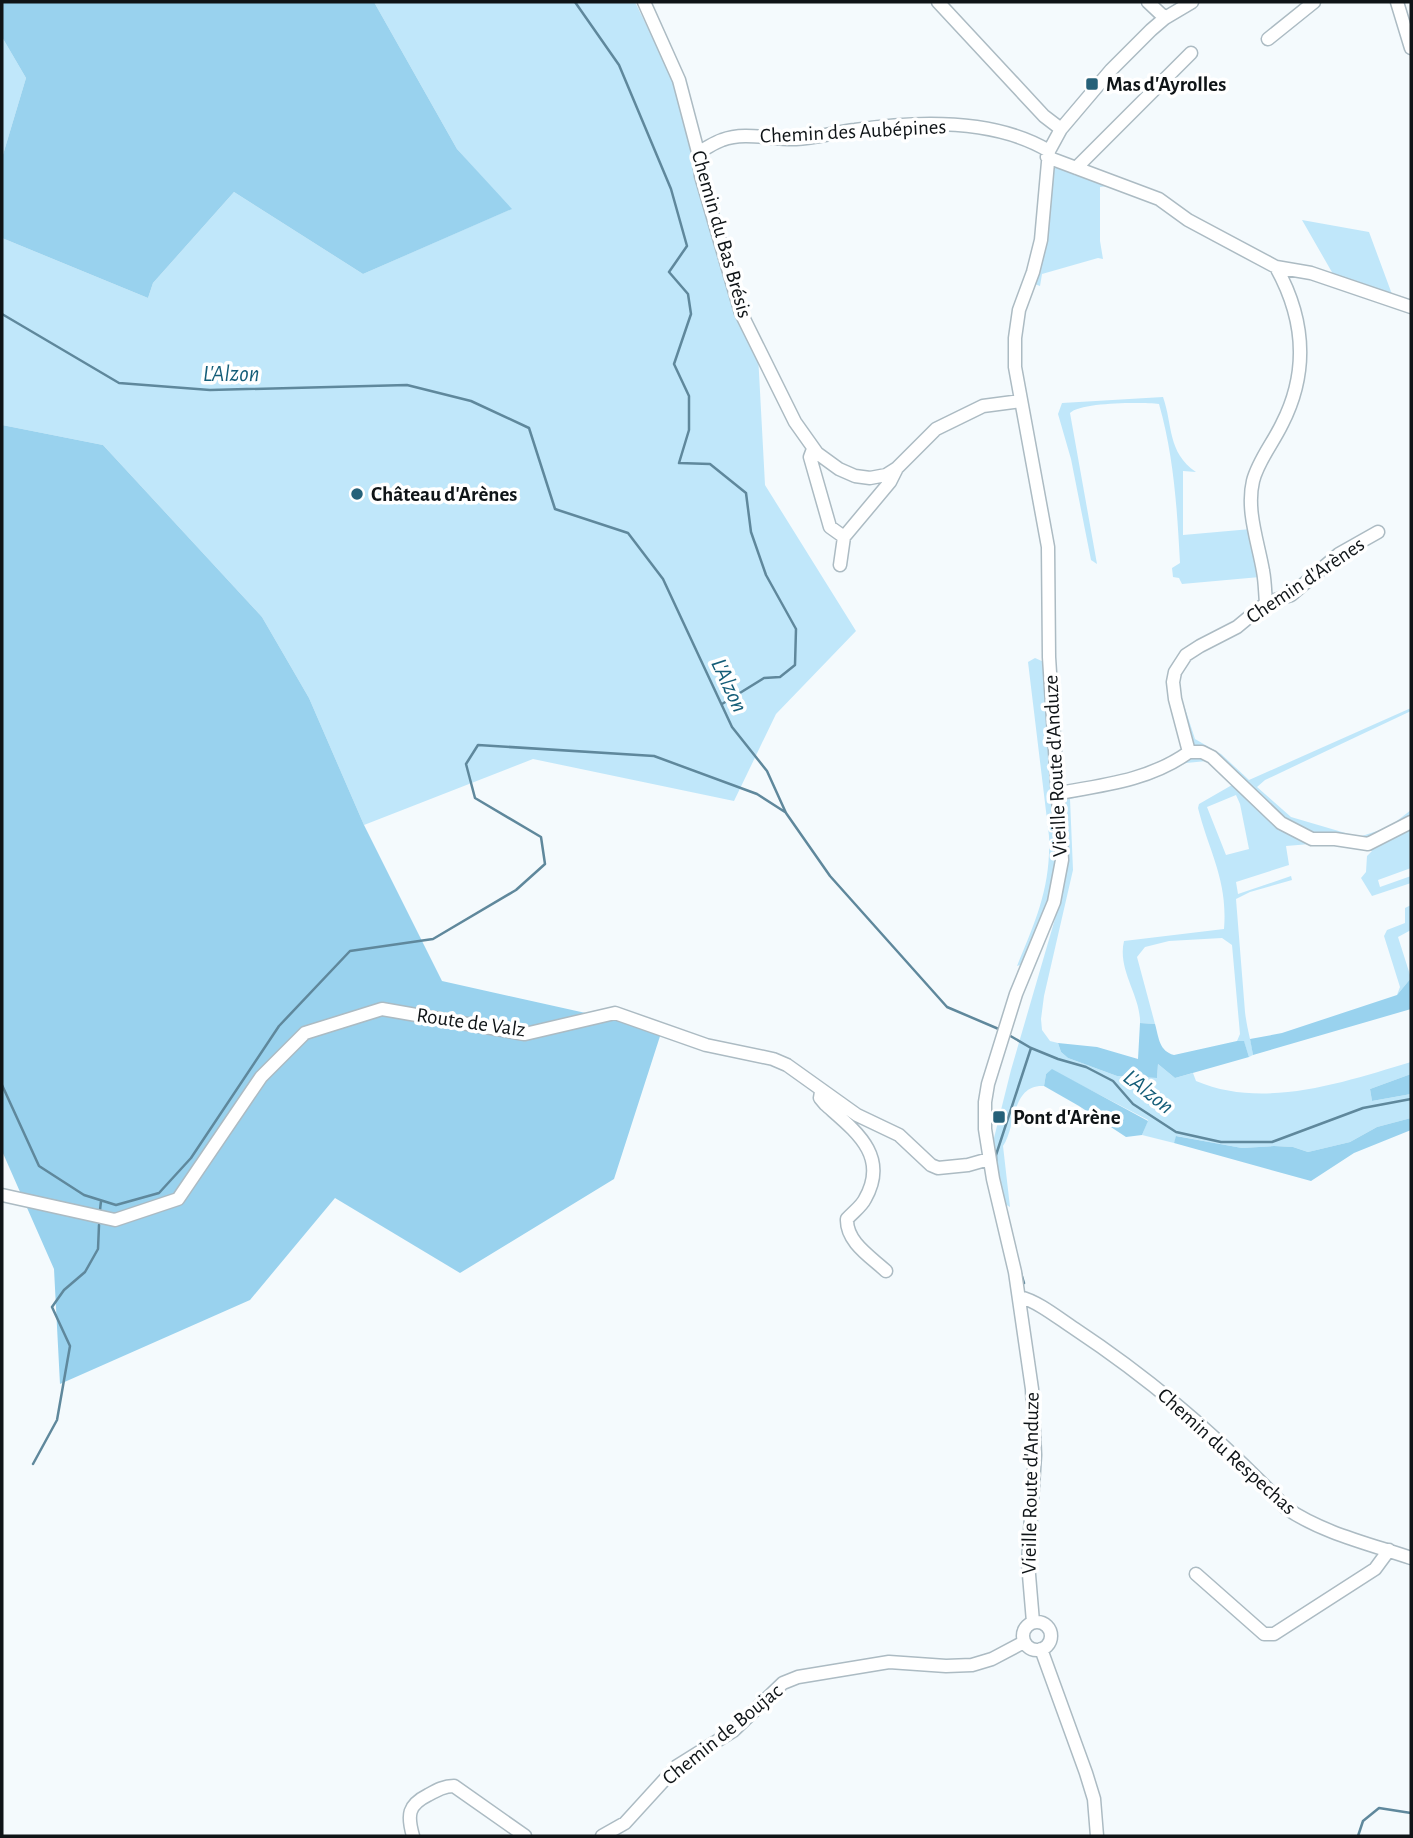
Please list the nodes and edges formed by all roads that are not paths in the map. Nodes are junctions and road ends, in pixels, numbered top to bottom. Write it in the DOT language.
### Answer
graph roads {
  1 [pos="644,2"];
  2 [pos="938,2"];
  3 [pos="1148,2"];
  4 [pos="1192,2"];
  5 [pos="1314,2"];
  6 [pos="1397,2"];
  7 [pos="1165,18"];
  8 [pos="1268,39"];
  9 [pos="1411,48"];
  10 [pos="1191,53"];
  11 [pos="1061,129"];
  12 [pos="698,152"];
  13 [pos="1048,154"];
  14 [pos="1076,168"];
  15 [pos="1276,267"];
  16 [pos="1411,307"];
  17 [pos="1021,401"];
  18 [pos="813,449"];
  19 [pos="897,468"];
  20 [pos="1378,532"];
  21 [pos="844,537"];
  22 [pos="840,565"];
  23 [pos="1266,603"];
  24 [pos="1189,752"];
  25 [pos="1059,793"];
  26 [pos="1411,822"];
  27 [pos="821,1091"];
  28 [pos="989,1159"];
  29 [pos="2,1195"];
  30 [pos="886,1272"];
  31 [pos="1020,1297"];
  32 [pos="1389,1550"];
  33 [pos="1411,1558"];
  34 [pos="1196,1574"];
  35 [pos="1033,1622"];
  36 [pos="1024,1642"];
  37 [pos="1041,1649"];
  38 [pos="413,1836"];
  39 [pos="525,1836"];
  40 [pos="602,1836"];
  41 [pos="1097,1836"];
  1 -- 12 [label="street, Chemin du Bas Brésis"];
  2 -- 11 [label="street"];
  3 -- 7 [label="street"];
  4 -- 7 [label="street, Vieille Route d'Anduze"];
  5 -- 8 [label="street"];
  6 -- 9 [label="street"];
  7 -- 11 [label="street, Vieille Route d'Anduze"];
  10 -- 14 [label="street"];
  11 -- 13 [label="street, Vieille Route d'Anduze"];
  12 -- 13 [label="street, Chemin des Aubépines"];
  12 -- 18 [label="street, Chemin du Bas Brésis"];
  13 -- 14 [label="street, Chemin des Aubépines"];
  13 -- 17 [label="street, Vieille Route d'Anduze"];
  14 -- 15 [label="street, Chemin des Aubépines"];
  15 -- 16 [label="street, Chemin des Aubépines"];
  15 -- 23 [label="street"];
  17 -- 19 [label="street"];
  17 -- 25 [label="street, Vieille Route d'Anduze"];
  18 -- 19 [label="street, Chemin du Bas Brésis"];
  18 -- 21 [label="street"];
  19 -- 21 [label="street"];
  20 -- 23 [label="street, Chemin d'Arènes"];
  21 -- 22 [label="street"];
  23 -- 24 [label="street, Chemin d'Arènes"];
  24 -- 25 [label="street"];
  24 -- 26 [label="street"];
  25 -- 28 [label="street, Vieille Route d'Anduze"];
  27 -- 28 [label="street, Route de Valz"];
  27 -- 29 [label="street, Route de Valz"];
  27 -- 30 [label="street"];
  28 -- 31 [label="street, Vieille Route d'Anduze"];
  31 -- 32 [label="street, Chemin du Respechas"];
  31 -- 35 [label="street, Vieille Route d'Anduze"];
  32 -- 33 [label="street, Chemin du Respechas"];
  32 -- 34 [label="street"];
  35 -- 36 [label="street"];
  35 -- 37 [label="street"];
  36 -- 37 [label="street"];
  36 -- 40 [label="street, Chemin de Boujac"];
  37 -- 41 [label="street"];
  38 -- 39 [label="street"];
}
